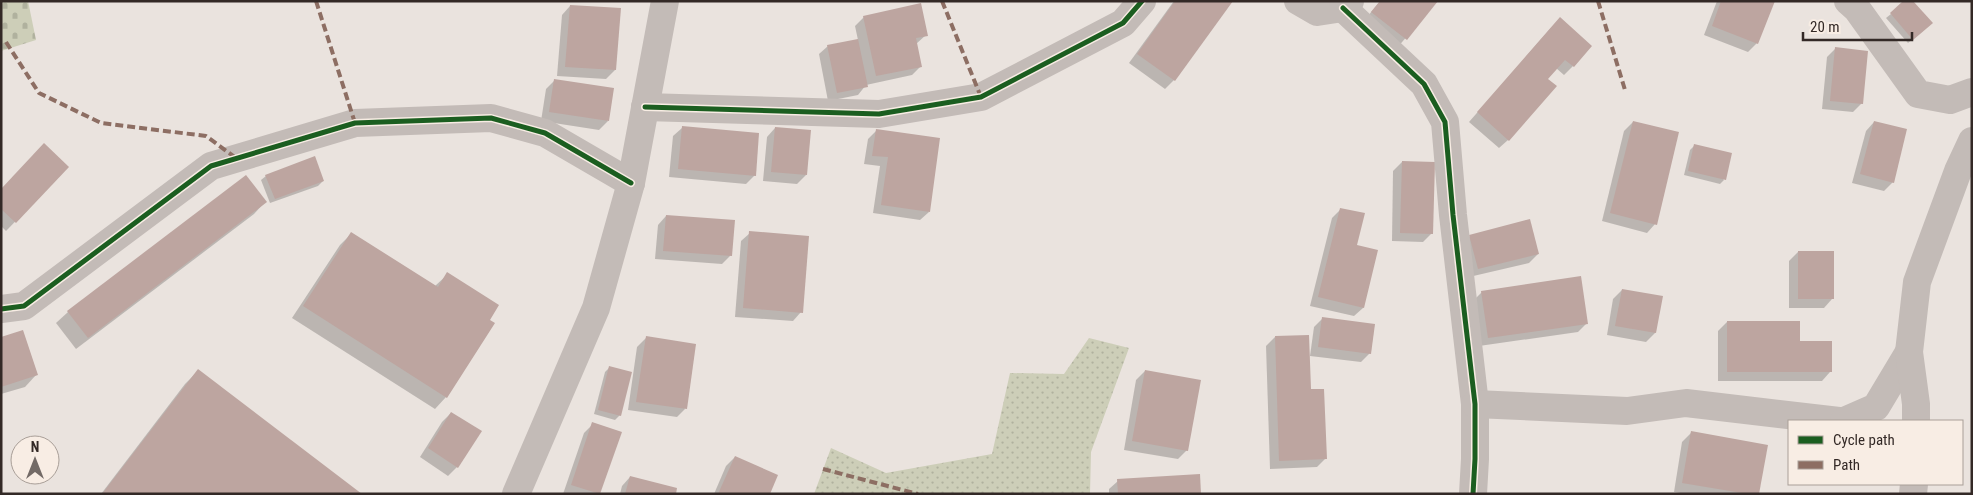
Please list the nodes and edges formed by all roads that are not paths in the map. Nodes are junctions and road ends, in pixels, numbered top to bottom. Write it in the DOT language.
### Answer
graph roads {
  1 [pos="665,1"];
  2 [pos="1142,1"];
  3 [pos="1298,1"];
  4 [pos="1848,1"];
  5 [pos="1346,5"];
  6 [pos="1972,92"];
  7 [pos="645,107"];
  8 [pos="1972,141"];
  9 [pos="1965,173"];
  10 [pos="631,183"];
  11 [pos="1,309"];
  12 [pos="1909,352"];
  13 [pos="1475,404"];
  14 [pos="1831,420"];
  15 [pos="1846,420"];
  16 [pos="1916,420"];
  17 [pos="516,494"];
  18 [pos="1473,494"];
  1 -- 7 [label="street"];
  2 -- 7 [label="street"];
  3 -- 5 [label="street"];
  4 -- 6 [label="street"];
  5 -- 13 [label="street"];
  7 -- 10 [label="street"];
  8 -- 9 [label="street"];
  9 -- 12 [label="street"];
  10 -- 11 [label="street"];
  10 -- 17 [label="street"];
  12 -- 15 [label="street"];
  12 -- 16 [label="street"];
  13 -- 14 [label="street"];
  13 -- 18 [label="street"];
}
